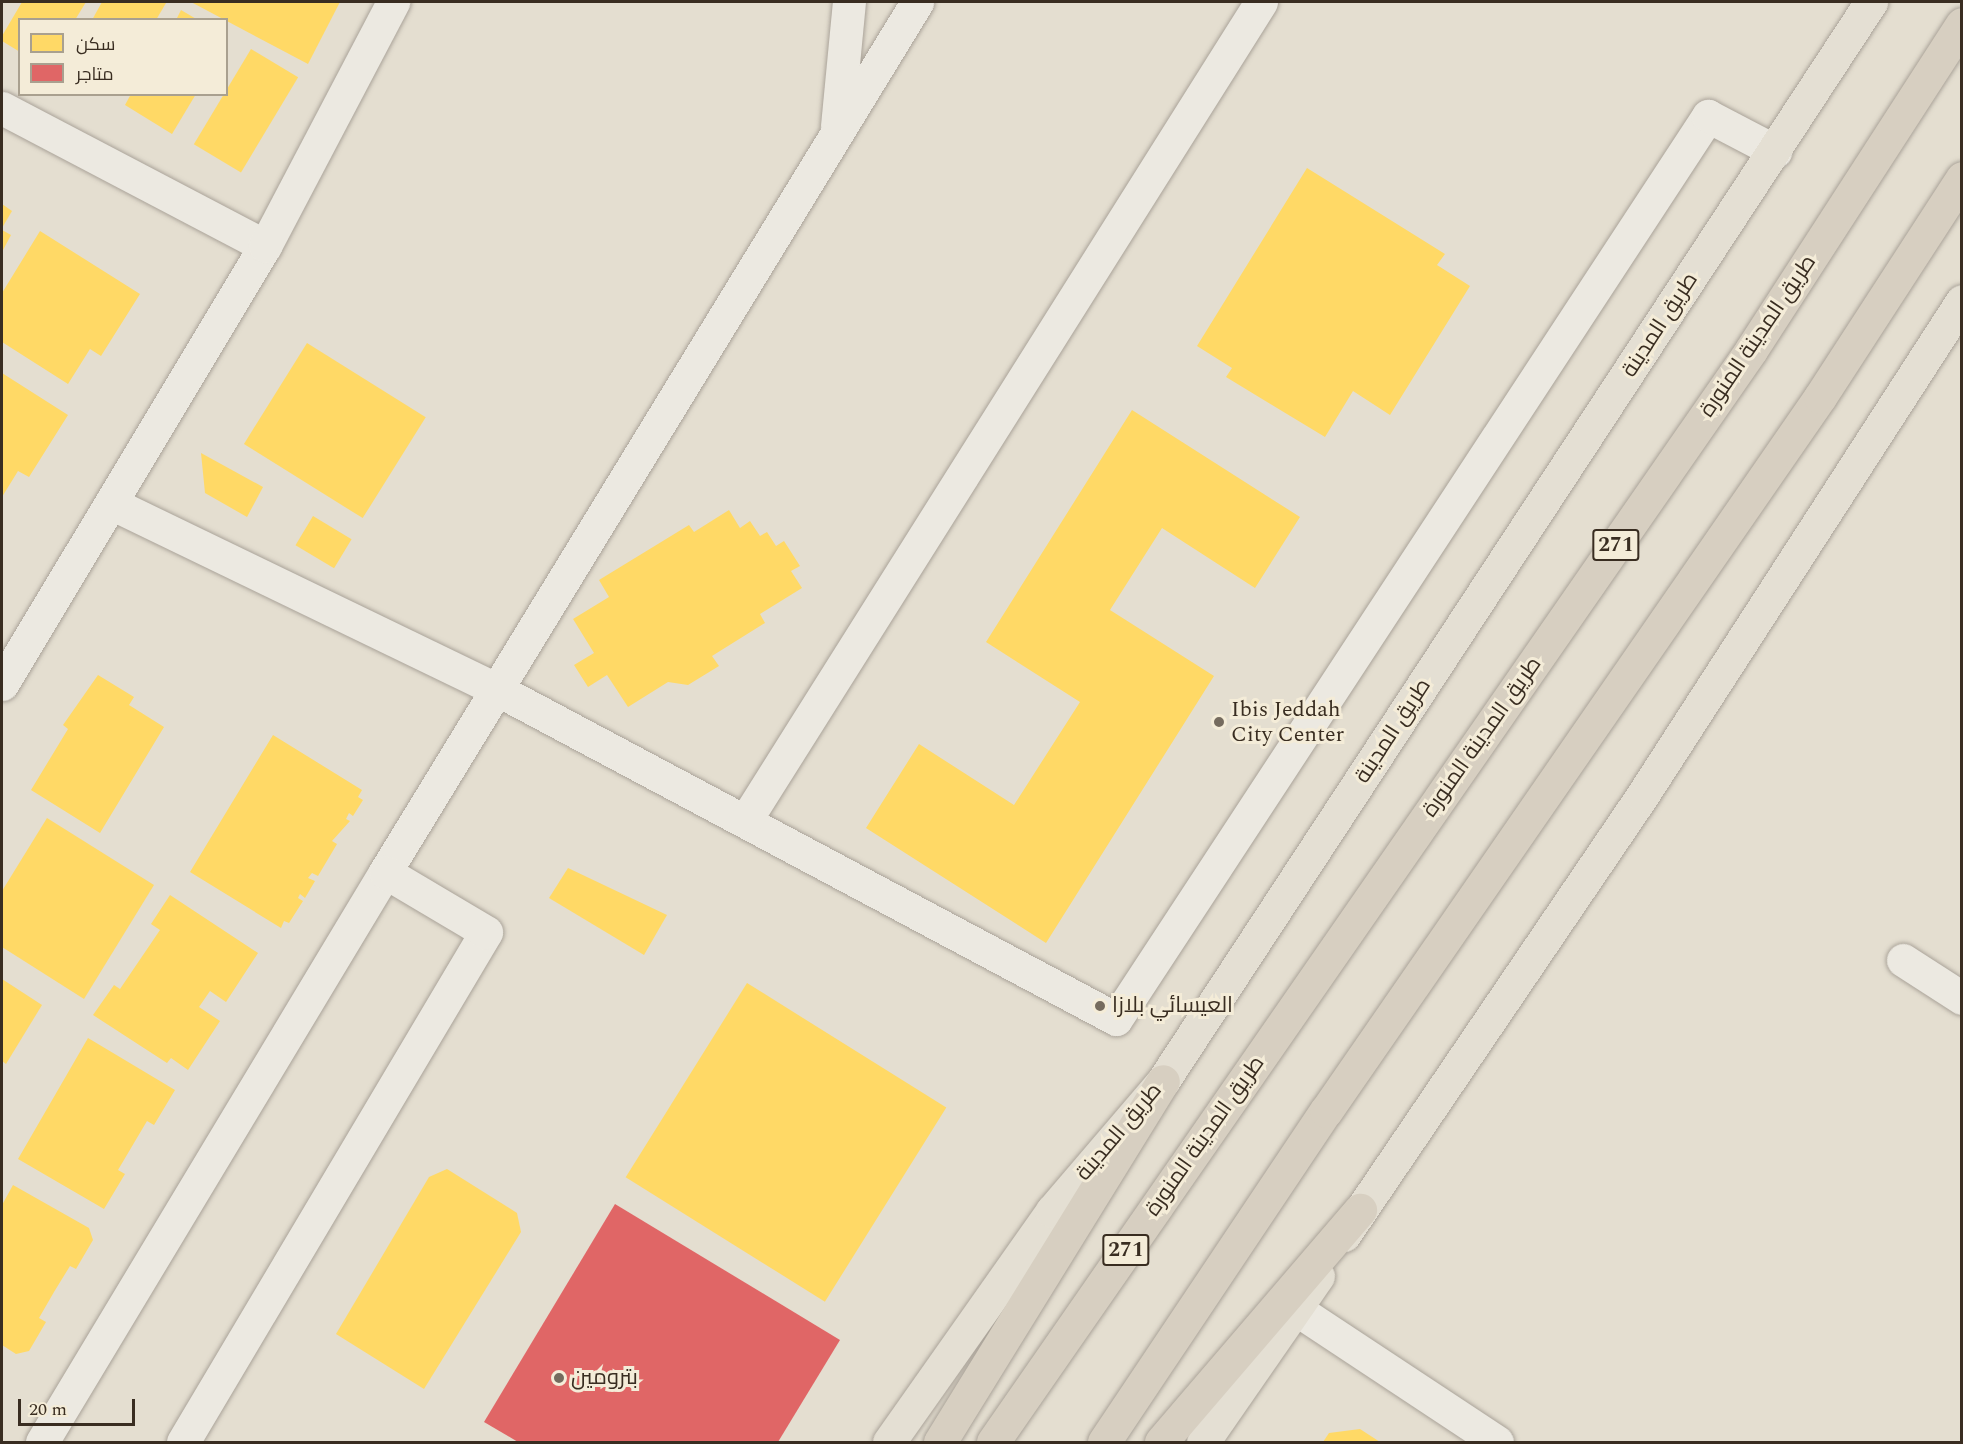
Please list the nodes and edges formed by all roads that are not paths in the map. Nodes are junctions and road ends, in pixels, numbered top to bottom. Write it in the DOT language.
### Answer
graph roads {
  1 [pos="393,2"];
  2 [pos="849,2"];
  3 [pos="917,2"];
  4 [pos="1261,2"];
  5 [pos="1871,2"];
  6 [pos="1962,24"];
  7 [pos="2,108"];
  8 [pos="837,134"];
  9 [pos="1775,151"];
  10 [pos="1962,178"];
  11 [pos="265,246"];
  12 [pos="1962,301"];
  13 [pos="111,503"];
  14 [pos="2,684"];
  15 [pos="498,690"];
  16 [pos="745,821"];
  17 [pos="385,872"];
  18 [pos="1904,960"];
  19 [pos="1962,998"];
  20 [pos="1163,1081"];
  21 [pos="1360,1210"];
  22 [pos="1296,1309"];
  23 [pos="42,1443"];
  24 [pos="183,1443"];
  25 [pos="889,1443"];
  26 [pos="940,1443"];
  27 [pos="993,1443"];
  28 [pos="1104,1443"];
  29 [pos="1161,1443"];
  30 [pos="1203,1443"];
  31 [pos="1497,1443"];
  1 -- 11 [label="street"];
  2 -- 8 [label="street"];
  3 -- 8 [label="street"];
  4 -- 16 [label="street"];
  5 -- 9 [label="main road, طريق المدينة"];
  6 -- 27 [label="highway, طريق المدينة المنورة / 271"];
  7 -- 11 [label="street"];
  8 -- 15 [label="street"];
  9 -- 16 [label="street"];
  9 -- 20 [label="main road, طريق المدينة"];
  10 -- 28 [label="highway"];
  11 -- 13 [label="street"];
  12 -- 21 [label="main road"];
  13 -- 14 [label="street"];
  13 -- 15 [label="street"];
  15 -- 16 [label="street"];
  15 -- 17 [label="street"];
  17 -- 23 [label="street"];
  17 -- 24 [label="street"];
  18 -- 19 [label="street"];
  20 -- 25 [label="main road, طريق المدينة"];
  20 -- 26 [label="highway"];
  21 -- 22 [label="main road"];
  21 -- 29 [label="highway"];
  22 -- 30 [label="main road"];
  22 -- 31 [label="street"];
}
